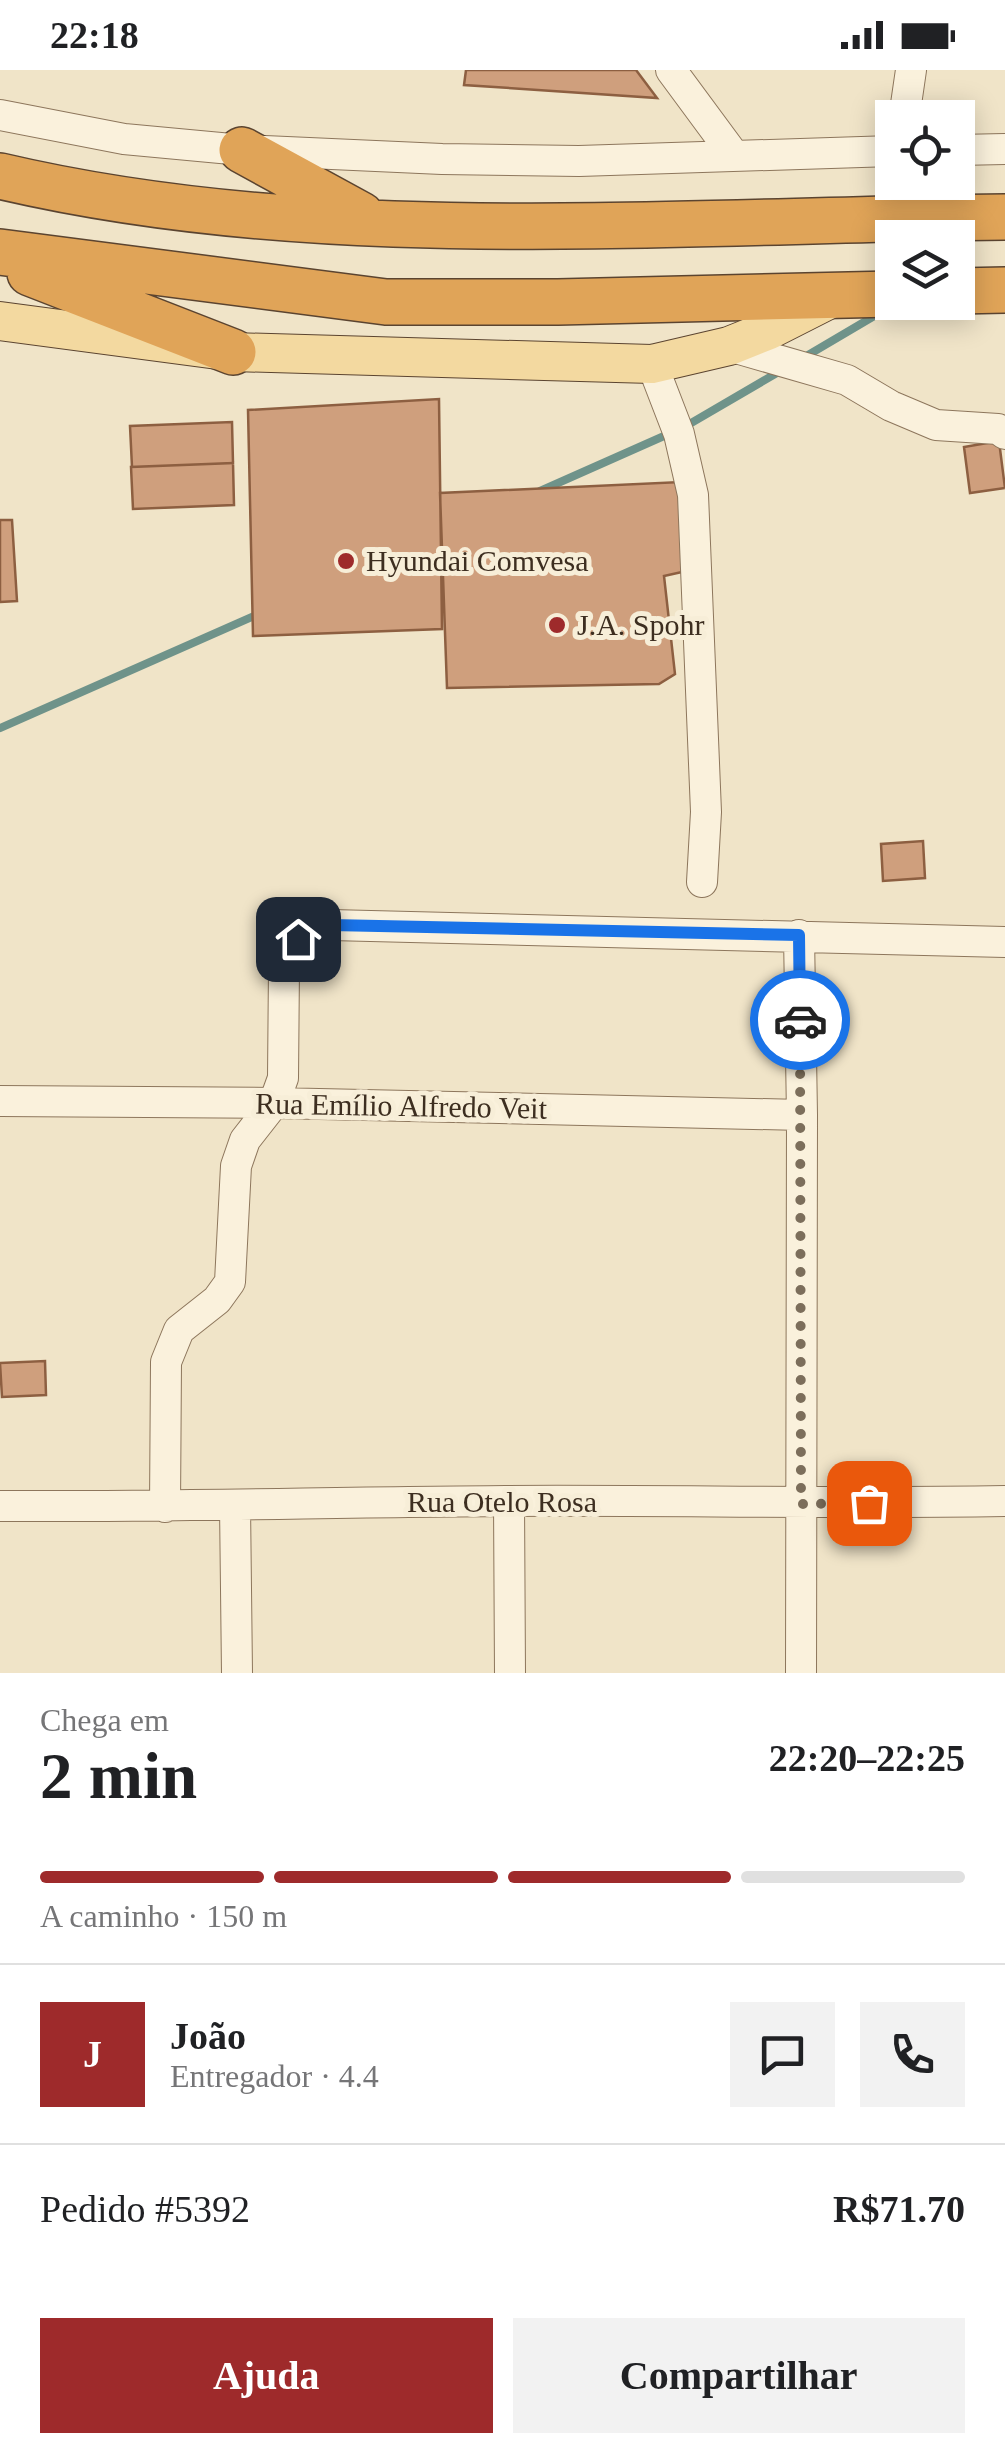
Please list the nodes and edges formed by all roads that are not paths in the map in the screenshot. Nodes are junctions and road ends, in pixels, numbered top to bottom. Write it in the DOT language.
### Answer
graph roads {
  1 [pos="671,70"];
  2 [pos="910,70"];
  3 [pos="906,100"];
  4 [pos="0,115"];
  5 [pos="242,150"];
  6 [pos="975,150"];
  7 [pos="1005,150"];
  8 [pos="875,151"];
  9 [pos="733,154"];
  10 [pos="0,176"];
  11 [pos="1005,217"];
  12 [pos="376,223"];
  13 [pos="0,252"];
  14 [pos="0,262"];
  15 [pos="1005,290"];
  16 [pos="975,291"];
  17 [pos="875,295"];
  18 [pos="836,296"];
  19 [pos="0,322"];
  20 [pos="729,346"];
  21 [pos="233,352"];
  22 [pos="652,364"];
  23 [pos="1005,434"];
  24 [pos="702,882"];
  25 [pos="799,935"];
  26 [pos="1005,942"];
  27 [pos="0,1101"];
  28 [pos="274,1103"];
  29 [pos="802,1115"];
  30 [pos="508,1501"];
  31 [pos="1005,1502"];
  32 [pos="801,1504"];
  33 [pos="236,1505"];
  34 [pos="0,1506"];
  35 [pos="166,1508"];
  36 [pos="238,1673"];
  37 [pos="510,1673"];
  38 [pos="801,1673"];
  1 -- 9 [label="street"];
  2 -- 3 [label="street"];
  4 -- 5 [label="street"];
  5 -- 9 [label="street"];
  5 -- 12 [label="highway"];
  6 -- 7 [label="street"];
  8 -- 9 [label="street"];
  10 -- 12 [label="highway"];
  11 -- 12 [label="highway"];
  13 -- 18 [label="highway"];
  14 -- 21 [label="highway"];
  15 -- 16 [label="highway"];
  17 -- 18 [label="highway"];
  18 -- 20 [label="main road"];
  19 -- 21 [label="main road"];
  20 -- 22 [label="main road"];
  20 -- 23 [label="street"];
  21 -- 22 [label="main road"];
  22 -- 24 [label="street"];
  25 -- 26 [label="street"];
  25 -- 28 [label="street"];
  25 -- 29 [label="street"];
  27 -- 28 [label="street, Rua Emílio Alfredo Veit"];
  28 -- 29 [label="street, Rua Emílio Alfredo Veit"];
  28 -- 35 [label="street"];
  29 -- 32 [label="street"];
  30 -- 32 [label="street, Rua Otelo Rosa"];
  30 -- 33 [label="street, Rua Otelo Rosa"];
  30 -- 37 [label="street"];
  31 -- 32 [label="street, Rua Otelo Rosa"];
  32 -- 38 [label="street"];
  33 -- 35 [label="street, Rua Otelo Rosa"];
  33 -- 36 [label="street"];
  34 -- 35 [label="street, Rua Otelo Rosa"];
}
